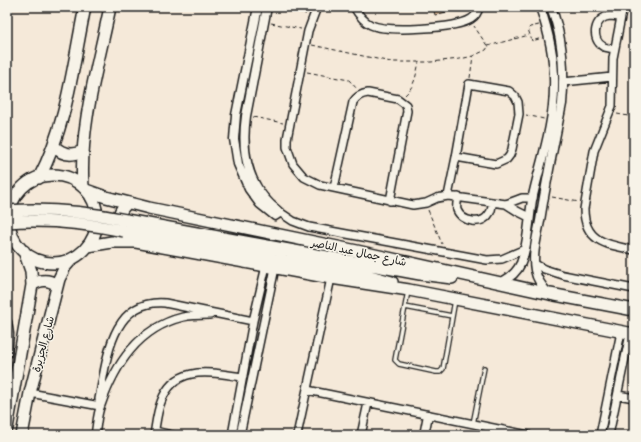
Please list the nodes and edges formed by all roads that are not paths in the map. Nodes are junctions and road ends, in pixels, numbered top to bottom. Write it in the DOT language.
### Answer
graph roads {
  1 [pos="84,7"];
  2 [pos="110,7"];
  3 [pos="258,7"];
  4 [pos="267,7"];
  5 [pos="317,7"];
  6 [pos="354,7"];
  7 [pos="479,7"];
  8 [pos="540,7"];
  9 [pos="551,7"];
  10 [pos="623,7"];
  11 [pos="620,17"];
  12 [pos="614,49"];
  13 [pos="612,77"];
  14 [pos="564,82"];
  15 [pos="558,103"];
  16 [pos="54,146"];
  17 [pos="83,151"];
  18 [pos="456,157"];
  19 [pos="39,178"];
  20 [pos="22,188"];
  21 [pos="85,188"];
  22 [pos="334,188"];
  23 [pos="7,193"];
  24 [pos="448,196"];
  25 [pos="458,197"];
  26 [pos="533,198"];
  27 [pos="544,198"];
  28 [pos="390,201"];
  29 [pos="492,202"];
  30 [pos="127,203"];
  31 [pos="506,204"];
  32 [pos="7,211"];
  33 [pos="278,211"];
  34 [pos="529,217"];
  35 [pos="7,222"];
  36 [pos="123,231"];
  37 [pos="7,242"];
  38 [pos="88,246"];
  39 [pos="21,248"];
  40 [pos="525,249"];
  41 [pos="535,250"];
  42 [pos="634,250"];
  43 [pos="73,258"];
  44 [pos="535,264"];
  45 [pos="271,267"];
  46 [pos="470,276"];
  47 [pos="331,278"];
  48 [pos="499,283"];
  49 [pos="32,285"];
  50 [pos="57,285"];
  51 [pos="634,289"];
  52 [pos="408,290"];
  53 [pos="550,294"];
  54 [pos="455,300"];
  55 [pos="405,307"];
  56 [pos="634,310"];
  57 [pos="222,314"];
  58 [pos="452,316"];
  59 [pos="253,321"];
  60 [pos="7,322"];
  61 [pos="628,333"];
  62 [pos="7,354"];
  63 [pos="484,368"];
  64 [pos="243,377"];
  65 [pos="307,390"];
  66 [pos="30,392"];
  67 [pos="10,393"];
  68 [pos="618,395"];
  69 [pos="634,398"];
  70 [pos="368,403"];
  71 [pos="100,406"];
  72 [pos="428,415"];
  73 [pos="473,424"];
  74 [pos="486,427"];
  75 [pos="7,428"];
  76 [pos="154,433"];
  77 [pos="22,435"];
  78 [pos="95,435"];
  79 [pos="172,435"];
  80 [pos="232,435"];
  81 [pos="240,435"];
  82 [pos="297,435"];
  83 [pos="361,435"];
  84 [pos="424,435"];
  85 [pos="484,435"];
  86 [pos="528,435"];
  87 [pos="600,435"];
  88 [pos="609,435"];
  1 -- 16 [label="main road"];
  2 -- 17 [label="main road"];
  3 -- 33 [label="street"];
  4 -- 33 [label="street"];
  5 -- 22 [label="street"];
  6 -- 7 [label="street"];
  8 -- 15 [label="street"];
  9 -- 14 [label="street"];
  10 -- 11 [label="street"];
  11 -- 12 [label="street"];
  11 -- 12 [label="street"];
  12 -- 13 [label="street"];
  13 -- 14 [label="street"];
  13 -- 42 [label="street"];
  14 -- 15 [label="street"];
  15 -- 26 [label="street"];
  15 -- 27 [label="street"];
  16 -- 17 [label="main road"];
  16 -- 19 [label="main road"];
  17 -- 21 [label="main road"];
  18 -- 18 [label="street"];
  18 -- 24 [label="street"];
  19 -- 20 [label="main road"];
  19 -- 21 [label="main road"];
  20 -- 23 [label="main road"];
  20 -- 39 [label="main road"];
  21 -- 30 [label="main road, شارع جمال عبد الناصر"];
  21 -- 38 [label="main road"];
  22 -- 28 [label="street"];
  22 -- 28 [label="street"];
  24 -- 25 [label="street"];
  24 -- 28 [label="street"];
  25 -- 29 [label="street"];
  25 -- 29 [label="street"];
  26 -- 27 [label="street"];
  26 -- 31 [label="street"];
  26 -- 34 [label="street"];
  27 -- 41 [label="street"];
  29 -- 31 [label="street"];
  30 -- 36 [label="main road"];
  30 -- 46 [label="main road, شارع جمال عبد الناصر"];
  31 -- 34 [label="street"];
  32 -- 36 [label="main road, bridge"];
  33 -- 40 [label="street"];
  34 -- 40 [label="street"];
  35 -- 36 [label="main road, bridge"];
  36 -- 38 [label="main road"];
  36 -- 45 [label="main road"];
  36 -- 46 [label="main road"];
  36 -- 52 [label="main road"];
  37 -- 39 [label="main road"];
  38 -- 43 [label="main road"];
  39 -- 43 [label="main road"];
  39 -- 49 [label="main road, شارع الجزيرة"];
  40 -- 41 [label="street"];
  40 -- 48 [label="street"];
  41 -- 44 [label="street"];
  43 -- 50 [label="main road, شارع الجزيرة"];
  44 -- 51 [label="street"];
  44 -- 53 [label="street"];
  45 -- 47 [label="main road"];
  45 -- 59 [label="street"];
  45 -- 81 [label="street"];
  46 -- 48 [label="main road, شارع جمال عبد الناصر"];
  47 -- 52 [label="main road"];
  47 -- 65 [label="street"];
  48 -- 53 [label="main road, شارع جمال عبد الناصر"];
  49 -- 50 [label="main road"];
  49 -- 67 [label="main road, شارع الجزيرة"];
  50 -- 66 [label="main road, شارع الجزيرة"];
  52 -- 54 [label="main road"];
  52 -- 55 [label="lane"];
  53 -- 56 [label="main road, شارع جمال عبد الناصر"];
  54 -- 58 [label="lane"];
  54 -- 61 [label="main road"];
  55 -- 58 [label="lane"];
  55 -- 58 [label="lane"];
  57 -- 59 [label="street"];
  57 -- 71 [label="street"];
  57 -- 71 [label="street"];
  59 -- 64 [label="street"];
  60 -- 62 [label="street"];
  61 -- 68 [label="street"];
  61 -- 87 [label="street"];
  63 -- 73 [label="lane"];
  64 -- 76 [label="street"];
  64 -- 80 [label="street"];
  65 -- 70 [label="street"];
  65 -- 82 [label="street"];
  66 -- 71 [label="street"];
  66 -- 77 [label="main road, شارع الجزيرة"];
  67 -- 75 [label="main road, شارع الجزيرة"];
  68 -- 69 [label="street"];
  68 -- 88 [label="street"];
  70 -- 72 [label="street"];
  70 -- 83 [label="street"];
  71 -- 78 [label="street"];
  72 -- 73 [label="street"];
  72 -- 84 [label="street"];
  73 -- 74 [label="street"];
  74 -- 85 [label="street"];
  74 -- 86 [label="street"];
  76 -- 79 [label="street"];
}
